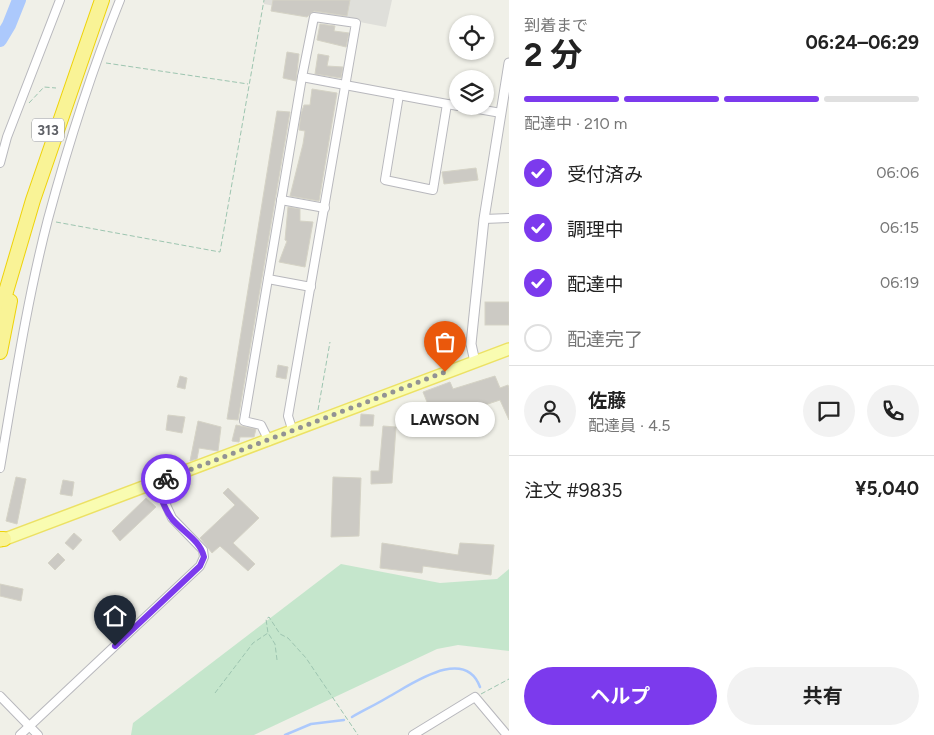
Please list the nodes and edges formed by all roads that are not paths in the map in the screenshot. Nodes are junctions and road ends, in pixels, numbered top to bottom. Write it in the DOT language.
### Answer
graph roads {
  1 [pos="60,0"];
  2 [pos="95,0"];
  3 [pos="102,0"];
  4 [pos="120,0"];
  5 [pos="509,63"];
  6 [pos="302,77"];
  7 [pos="346,85"];
  8 [pos="399,95"];
  9 [pos="446,104"];
  10 [pos="449,104"];
  11 [pos="494,112"];
  12 [pos="501,113"];
  13 [pos="0,163"];
  14 [pos="281,200"];
  15 [pos="325,208"];
  16 [pos="484,218"];
  17 [pos="509,218"];
  18 [pos="25,227"];
  19 [pos="7,263"];
  20 [pos="268,279"];
  21 [pos="0,283"];
  22 [pos="311,287"];
  23 [pos="0,290"];
  24 [pos="0,312"];
  25 [pos="509,349"];
  26 [pos="0,352"];
  27 [pos="474,362"];
  28 [pos="293,432"];
  29 [pos="269,441"];
  30 [pos="0,468"];
  31 [pos="156,483"];
  32 [pos="1,539"];
  33 [pos="0,696"];
  34 [pos="30,727"];
  35 [pos="20,735"];
  36 [pos="38,735"];
  37 [pos="413,735"];
  38 [pos="507,735"];
  1 -- 13 [label="street"];
  2 -- 19 [label="highway, 313"];
  3 -- 18 [label="highway, 313"];
  4 -- 30 [label="street"];
  5 -- 12 [label="street"];
  6 -- 7 [label="street"];
  6 -- 7 [label="street"];
  6 -- 14 [label="street"];
  7 -- 8 [label="street"];
  7 -- 15 [label="street"];
  8 -- 9 [label="street"];
  8 -- 9 [label="street"];
  9 -- 10 [label="street"];
  11 -- 12 [label="street"];
  12 -- 16 [label="street"];
  14 -- 15 [label="street"];
  14 -- 20 [label="street"];
  15 -- 22 [label="street"];
  16 -- 17 [label="street"];
  16 -- 27 [label="street"];
  18 -- 24 [label="highway, 313"];
  18 -- 26 [label="highway"];
  19 -- 21 [label="highway"];
  19 -- 23 [label="highway, 313"];
  20 -- 22 [label="street"];
  20 -- 29 [label="street"];
  22 -- 28 [label="street"];
  25 -- 27 [label="main road"];
  27 -- 28 [label="main road"];
  28 -- 29 [label="main road"];
  29 -- 31 [label="main road"];
  31 -- 32 [label="main road"];
  31 -- 34 [label="street"];
  33 -- 34 [label="street"];
  34 -- 35 [label="street"];
  34 -- 36 [label="street"];
  37 -- 38 [label="street"];
}
